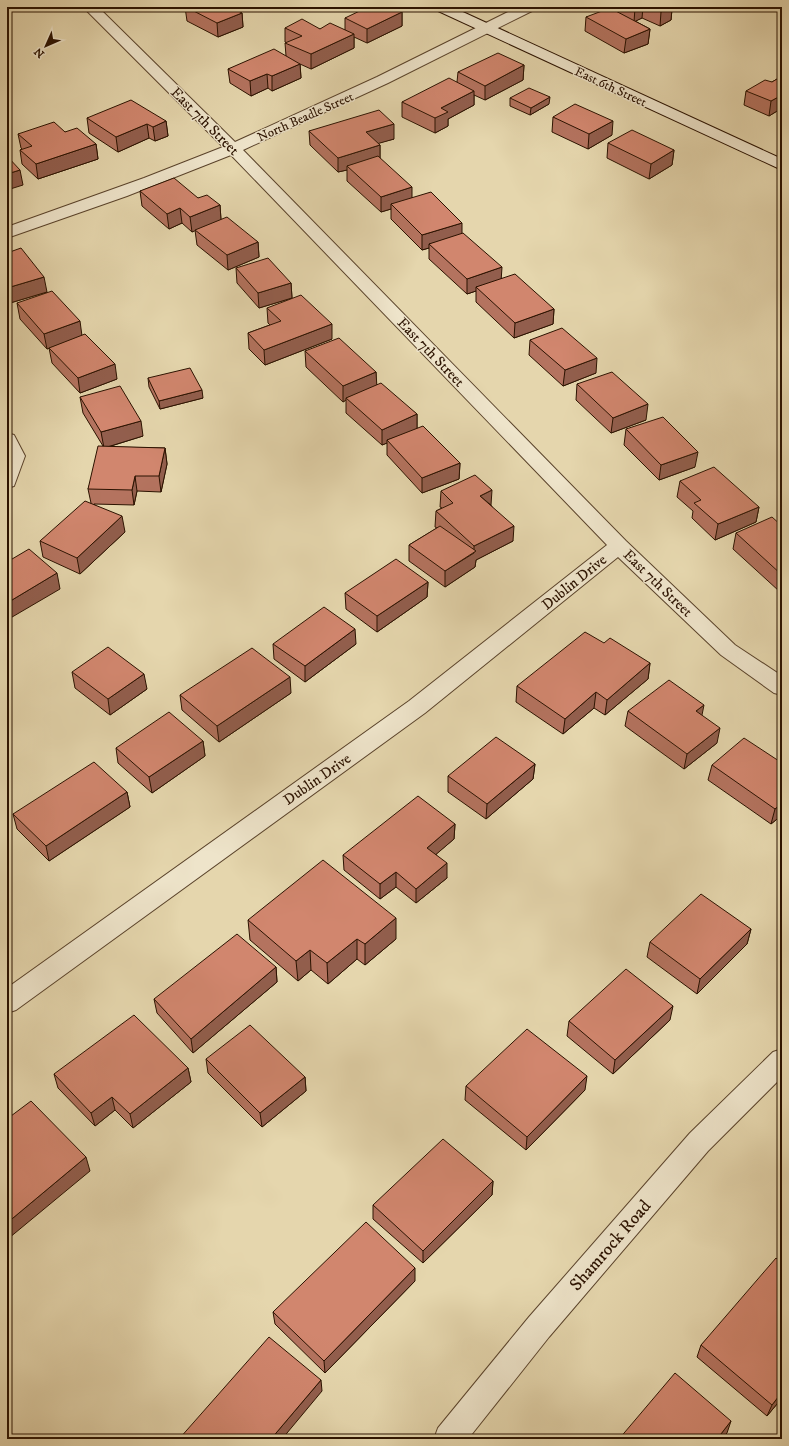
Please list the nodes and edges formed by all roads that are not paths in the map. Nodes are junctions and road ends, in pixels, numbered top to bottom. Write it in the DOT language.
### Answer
graph roads {
  1 [pos="90,7"];
  2 [pos="441,7"];
  3 [pos="529,7"];
  4 [pos="487,28"];
  5 [pos="233,148"];
  6 [pos="782,164"];
  7 [pos="7,233"];
  8 [pos="7,439"];
  9 [pos="7,482"];
  10 [pos="619,546"];
  11 [pos="782,687"];
  12 [pos="7,1002"];
  13 [pos="782,1060"];
  14 [pos="449,1439"];
  1 -- 5 [label="street, East 7th Street"];
  2 -- 4 [label="street, East 6th Street"];
  3 -- 4 [label="street, North Beadle Street"];
  4 -- 5 [label="street, North Beadle Street"];
  4 -- 6 [label="street, East 6th Street"];
  5 -- 7 [label="street, North Beadle Street"];
  5 -- 10 [label="street, East 7th Street"];
  8 -- 9 [label="street"];
  10 -- 11 [label="street, East 7th Street"];
  10 -- 12 [label="street, Dublin Drive"];
  13 -- 14 [label="street, Shamrock Road"];
}
